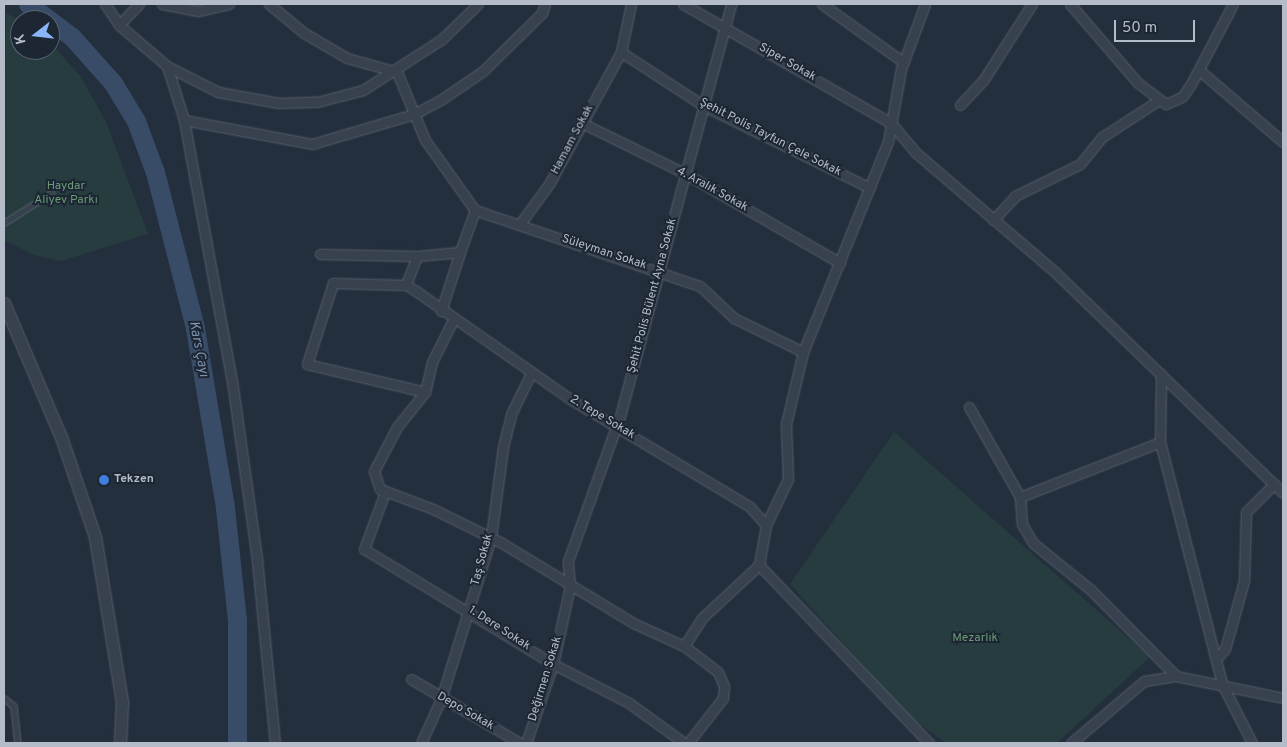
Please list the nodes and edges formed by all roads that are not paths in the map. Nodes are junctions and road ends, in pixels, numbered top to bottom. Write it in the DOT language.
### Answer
graph roads {
  1 [pos="105,4"];
  2 [pos="139,4"];
  3 [pos="162,4"];
  4 [pos="230,4"];
  5 [pos="269,4"];
  6 [pos="478,4"];
  7 [pos="545,4"];
  8 [pos="631,4"];
  9 [pos="683,4"];
  10 [pos="731,4"];
  11 [pos="822,4"];
  12 [pos="925,4"];
  13 [pos="1032,4"];
  14 [pos="1070,4"];
  15 [pos="1233,4"];
  16 [pos="118,25"];
  17 [pos="725,28"];
  18 [pos="621,52"];
  19 [pos="903,62"];
  20 [pos="167,66"];
  21 [pos="1199,70"];
  22 [pos="397,72"];
  23 [pos="1159,100"];
  24 [pos="960,105"];
  25 [pos="704,106"];
  26 [pos="414,114"];
  27 [pos="184,120"];
  28 [pos="891,122"];
  29 [pos="582,123"];
  30 [pos="1283,142"];
  31 [pos="686,174"];
  32 [pos="870,188"];
  33 [pos="51,193"];
  34 [pos="475,210"];
  35 [pos="993,220"];
  36 [pos="4,223"];
  37 [pos="519,225"];
  38 [pos="460,252"];
  39 [pos="320,254"];
  40 [pos="417,256"];
  41 [pos="840,263"];
  42 [pos="661,272"];
  43 [pos="406,285"];
  44 [pos="4,303"];
  45 [pos="441,311"];
  46 [pos="453,320"];
  47 [pos="804,352"];
  48 [pos="530,373"];
  49 [pos="1161,374"];
  50 [pos="425,392"];
  51 [pos="969,407"];
  52 [pos="616,427"];
  53 [pos="1160,442"];
  54 [pos="1274,484"];
  55 [pos="385,492"];
  56 [pos="1283,493"];
  57 [pos="1020,497"];
  58 [pos="766,525"];
  59 [pos="491,538"];
  60 [pos="759,565"];
  61 [pos="570,586"];
  62 [pos="469,610"];
  63 [pos="684,646"];
  64 [pos="1216,659"];
  65 [pos="553,664"];
  66 [pos="1176,676"];
  67 [pos="411,679"];
  68 [pos="1222,684"];
  69 [pos="4,698"];
  70 [pos="1283,698"];
  71 [pos="441,699"];
  72 [pos="18,743"];
  73 [pos="120,743"];
  74 [pos="275,743"];
  75 [pos="421,743"];
  76 [pos="520,743"];
  77 [pos="526,743"];
  78 [pos="684,743"];
  79 [pos="688,743"];
  80 [pos="929,743"];
  81 [pos="1071,743"];
  82 [pos="1252,743"];
  1 -- 16 [label="street"];
  2 -- 16 [label="street"];
  3 -- 4 [label="street"];
  5 -- 22 [label="street"];
  6 -- 22 [label="street"];
  7 -- 26 [label="street"];
  8 -- 18 [label="street, Hamam Sokak"];
  9 -- 17 [label="street, Siper Sokak"];
  10 -- 17 [label="street, Şehit Polis Bülent Ayna Sokak"];
  11 -- 19 [label="street"];
  12 -- 19 [label="street"];
  13 -- 24 [label="street"];
  14 -- 23 [label="street"];
  15 -- 21 [label="street"];
  16 -- 20 [label="street"];
  17 -- 25 [label="street, Şehit Polis Bülent Ayna Sokak"];
  17 -- 28 [label="street, Siper Sokak"];
  18 -- 25 [label="street, Şehit Polis Tayfun Çele Sokak"];
  18 -- 29 [label="street, Hamam Sokak"];
  19 -- 28 [label="street"];
  20 -- 22 [label="street"];
  20 -- 27 [label="street"];
  21 -- 23 [label="street"];
  21 -- 30 [label="street"];
  22 -- 26 [label="street"];
  23 -- 35 [label="street"];
  25 -- 31 [label="street, Şehit Polis Bülent Ayna Sokak"];
  25 -- 32 [label="street, Şehit Polis Tayfun Çele Sokak"];
  26 -- 27 [label="street"];
  26 -- 34 [label="street"];
  27 -- 74 [label="street"];
  28 -- 32 [label="street"];
  28 -- 35 [label="street"];
  29 -- 31 [label="street, 4. Aralık Sokak"];
  29 -- 37 [label="street, Hamam Sokak"];
  31 -- 41 [label="street, 4. Aralık Sokak"];
  31 -- 42 [label="street, Şehit Polis Bülent Ayna Sokak"];
  32 -- 41 [label="street"];
  33 -- 36 [label="lane"];
  34 -- 37 [label="street, Süleyman Sokak"];
  34 -- 38 [label="street"];
  35 -- 49 [label="street"];
  37 -- 42 [label="street, Süleyman Sokak"];
  38 -- 40 [label="street"];
  38 -- 45 [label="street"];
  39 -- 40 [label="street"];
  40 -- 43 [label="street"];
  41 -- 47 [label="street"];
  42 -- 47 [label="street, Süleyman Sokak"];
  42 -- 52 [label="street, Şehit Polis Bülent Ayna Sokak"];
  43 -- 45 [label="street, 2. Tepe Sokak"];
  43 -- 50 [label="street"];
  44 -- 73 [label="street"];
  45 -- 46 [label="street, 2. Tepe Sokak"];
  46 -- 48 [label="street, 2. Tepe Sokak"];
  46 -- 50 [label="street"];
  47 -- 58 [label="street"];
  48 -- 52 [label="street, 2. Tepe Sokak"];
  48 -- 59 [label="street, Taş Sokak"];
  49 -- 53 [label="street"];
  49 -- 54 [label="street"];
  50 -- 55 [label="street"];
  51 -- 57 [label="street"];
  52 -- 58 [label="street, 2. Tepe Sokak"];
  52 -- 61 [label="street, Şehit Polis Bülent Ayna Sokak"];
  53 -- 57 [label="street"];
  53 -- 64 [label="street"];
  54 -- 56 [label="street"];
  54 -- 64 [label="street"];
  55 -- 59 [label="street"];
  55 -- 62 [label="street, 1. Dere Sokak"];
  57 -- 66 [label="street"];
  58 -- 60 [label="street"];
  59 -- 61 [label="street"];
  59 -- 62 [label="street, Taş Sokak"];
  60 -- 63 [label="street"];
  60 -- 80 [label="street"];
  61 -- 63 [label="street"];
  61 -- 65 [label="street, Değirmen Sokak"];
  62 -- 65 [label="street, 1. Dere Sokak"];
  62 -- 71 [label="street, Taş Sokak"];
  63 -- 79 [label="street"];
  64 -- 68 [label="street"];
  65 -- 77 [label="street, Değirmen Sokak"];
  65 -- 78 [label="street, 1. Dere Sokak"];
  66 -- 68 [label="street"];
  66 -- 81 [label="street"];
  67 -- 71 [label="street, Depo Sokak"];
  68 -- 70 [label="street"];
  68 -- 82 [label="street"];
  69 -- 72 [label="lane"];
  71 -- 75 [label="street, Taş Sokak"];
  71 -- 76 [label="street, Depo Sokak"];
}
